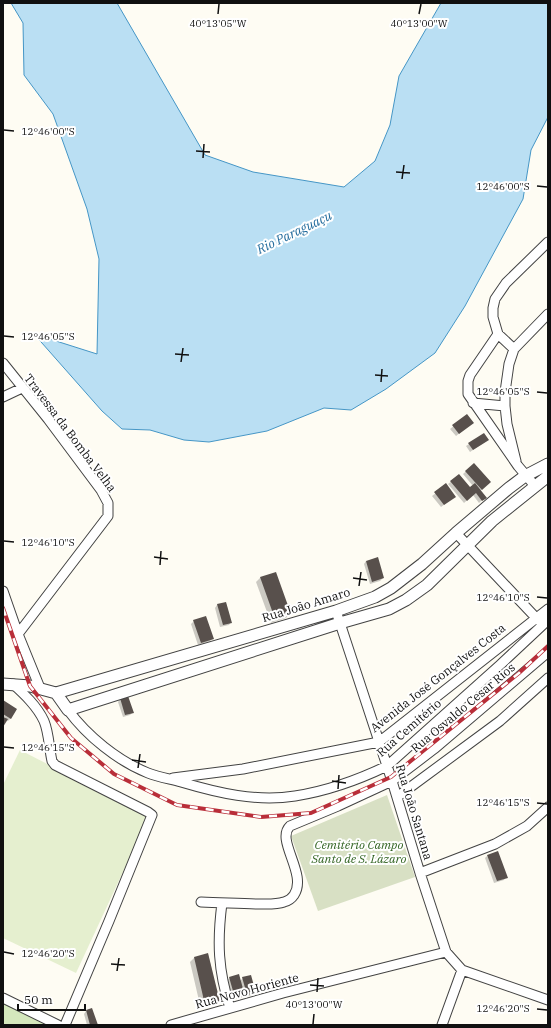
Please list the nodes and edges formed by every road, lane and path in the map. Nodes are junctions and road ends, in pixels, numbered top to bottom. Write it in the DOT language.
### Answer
graph roads {
  1 [pos="548,242"];
  2 [pos="548,314"];
  3 [pos="498,334"];
  4 [pos="514,349"];
  5 [pos="3,363"];
  6 [pos="22,388"];
  7 [pos="3,397"];
  8 [pos="473,403"];
  9 [pos="505,406"];
  10 [pos="548,464"];
  11 [pos="518,466"];
  12 [pos="525,476"];
  13 [pos="548,476"];
  14 [pos="535,486"];
  15 [pos="456,533"];
  16 [pos="466,546"];
  17 [pos="3,591"];
  18 [pos="548,609"];
  19 [pos="336,611"];
  20 [pos="536,618"];
  21 [pos="545,622"];
  22 [pos="340,623"];
  23 [pos="18,634"];
  24 [pos="548,652"];
  25 [pos="548,678"];
  26 [pos="8,684"];
  27 [pos="40,688"];
  28 [pos="56,693"];
  29 [pos="68,710"];
  30 [pos="378,742"];
  31 [pos="387,766"];
  32 [pos="169,779"];
  33 [pos="392,781"];
  34 [pos="397,797"];
  35 [pos="548,807"];
  36 [pos="420,873"];
  37 [pos="201,902"];
  38 [pos="222,903"];
  39 [pos="446,952"];
  40 [pos="462,970"];
  41 [pos="3,998"];
  42 [pos="548,1000"];
  43 [pos="230,1008"];
  44 [pos="202,1021"];
  45 [pos="58,1025"];
  46 [pos="65,1025"];
  47 [pos="171,1025"];
  48 [pos="442,1025"];
  1 -- 3 [label="street"];
  2 -- 4 [label="street"];
  3 -- 4 [label="street"];
  3 -- 8 [label="street"];
  4 -- 9 [label="street"];
  5 -- 6 [label="street, Travessa da Bomba Velha"];
  6 -- 7 [label="street"];
  6 -- 23 [label="street, Travessa da Bomba Velha"];
  8 -- 9 [label="street"];
  8 -- 11 [label="street"];
  9 -- 11 [label="street"];
  10 -- 12 [label="street, Rua João Amaro"];
  11 -- 12 [label="street"];
  12 -- 14 [label="street"];
  12 -- 15 [label="street, Rua João Amaro"];
  13 -- 14 [label="street"];
  14 -- 16 [label="street"];
  15 -- 16 [label="street"];
  15 -- 19 [label="street, Rua João Amaro"];
  16 -- 20 [label="street"];
  16 -- 22 [label="street"];
  17 -- 23 [label="street"];
  18 -- 20 [label="street, Avenida José Gonçalves Costa"];
  19 -- 22 [label="street, Rua João Santana"];
  19 -- 28 [label="street, Rua João Amaro"];
  20 -- 21 [label="street"];
  20 -- 30 [label="street, Avenida José Gonçalves Costa"];
  21 -- 31 [label="street, Rua Cemitério"];
  22 -- 29 [label="street"];
  22 -- 30 [label="street, Rua João Santana"];
  23 -- 27 [label="street"];
  24 -- 33 [label="street, Rua Osvaldo Cesar Rios"];
  25 -- 34 [label="street"];
  26 -- 27 [label="street"];
  26 -- 46 [label="street"];
  27 -- 28 [label="street"];
  28 -- 29 [label="street"];
  29 -- 32 [label="street, Rua Cemitério"];
  30 -- 31 [label="street, Rua João Santana"];
  30 -- 32 [label="street, Avenida José Gonçalves Costa"];
  31 -- 32 [label="street, Rua Cemitério"];
  31 -- 33 [label="street, Rua João Santana"];
  33 -- 34 [label="street, Rua João Santana"];
  33 -- 38 [label="street"];
  34 -- 36 [label="street, Rua João Santana"];
  35 -- 36 [label="street"];
  36 -- 39 [label="street, Rua João Santana"];
  37 -- 38 [label="street"];
  38 -- 43 [label="street"];
  39 -- 40 [label="street"];
  39 -- 43 [label="street, Rua Novo Horiente"];
  40 -- 42 [label="street"];
  40 -- 48 [label="street"];
  41 -- 45 [label="street"];
  43 -- 44 [label="street, Rua Novo Horiente"];
  44 -- 47 [label="street, Rua Novo Horiente"];
}
